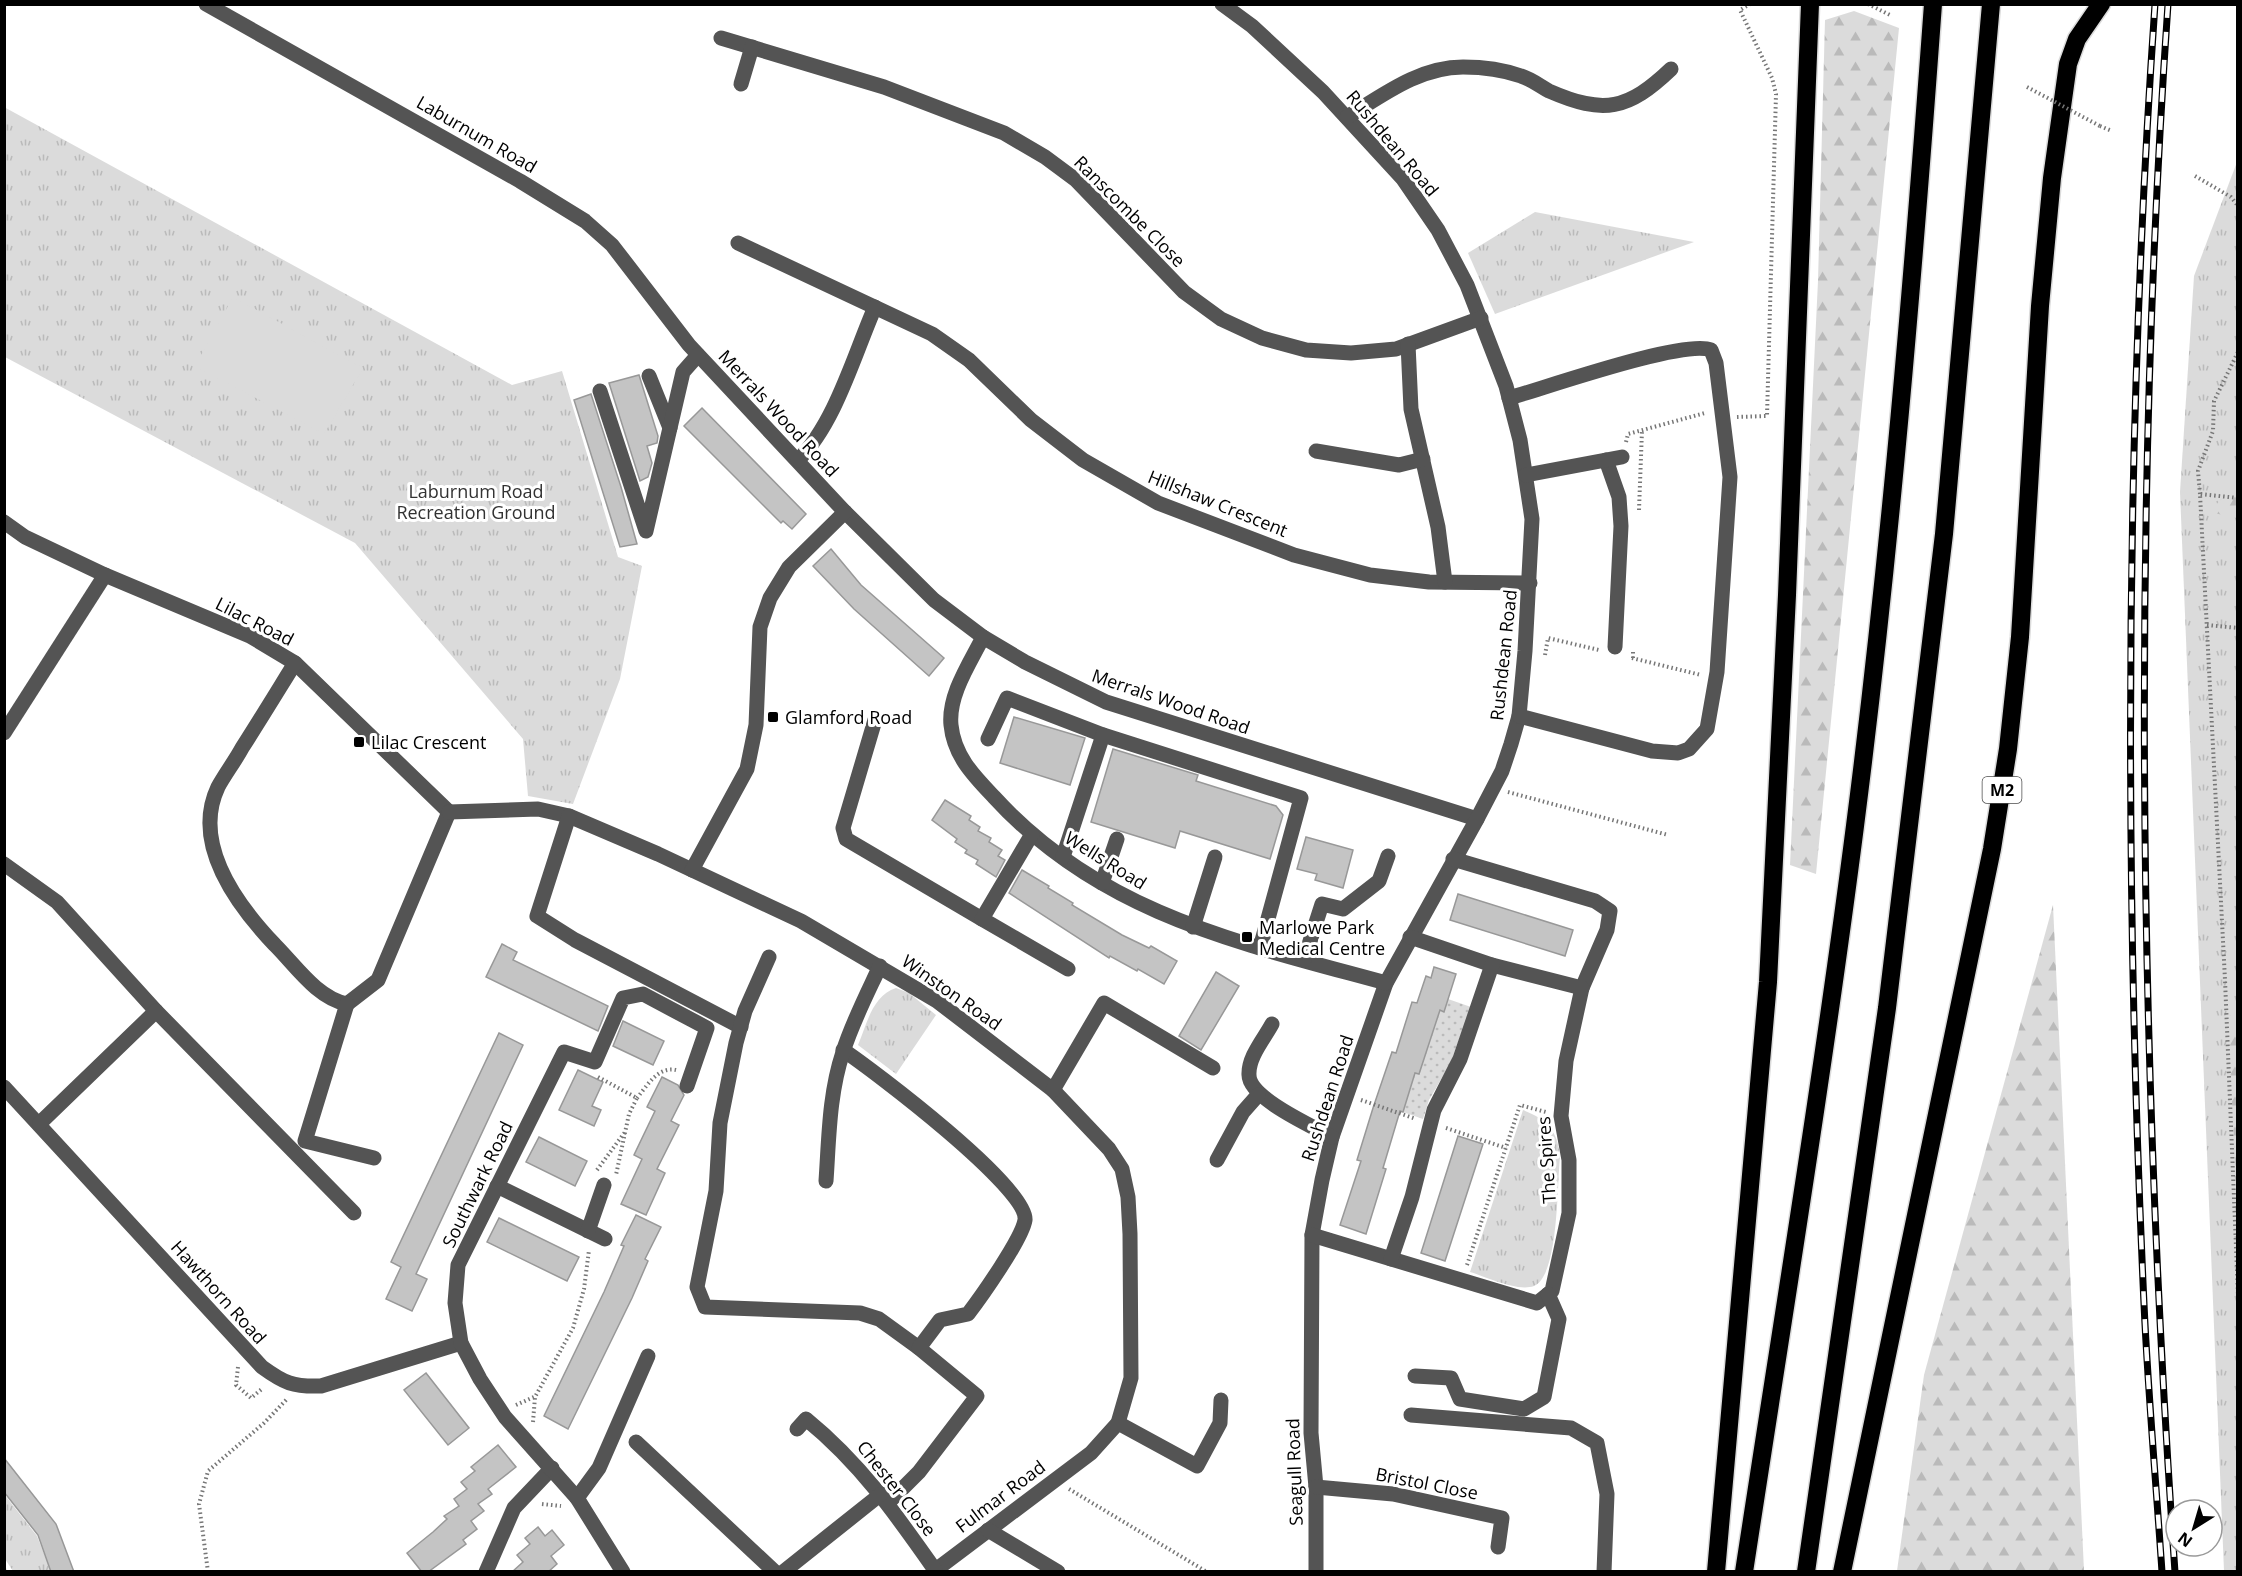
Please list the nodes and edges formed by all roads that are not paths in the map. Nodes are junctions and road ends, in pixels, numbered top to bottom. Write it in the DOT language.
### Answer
graph roads {
  1 [pos="206,4"];
  2 [pos="1222,4"];
  3 [pos="1810,4"];
  4 [pos="1933,4"];
  5 [pos="1991,4"];
  6 [pos="2101,4"];
  7 [pos="721,38"];
  8 [pos="752,47"];
  9 [pos="1671,69"];
  10 [pos="741,84"];
  11 [pos="1347,117"];
  12 [pos="738,243"];
  13 [pos="875,307"];
  14 [pos="1481,318"];
  15 [pos="1408,344"];
  16 [pos="693,350"];
  17 [pos="650,376"];
  18 [pos="600,391"];
  19 [pos="1509,398"];
  20 [pos="670,428"];
  21 [pos="1316,451"];
  22 [pos="1622,457"];
  23 [pos="1423,459"];
  24 [pos="798,460"];
  25 [pos="1606,460"];
  26 [pos="1526,475"];
  27 [pos="845,512"];
  28 [pos="4,522"];
  29 [pos="105,575"];
  30 [pos="1445,582"];
  31 [pos="1530,583"];
  32 [pos="983,637"];
  33 [pos="1615,647"];
  34 [pos="295,663"];
  35 [pos="1520,716"];
  36 [pos="875,720"];
  37 [pos="4,733"];
  38 [pos="1103,735"];
  39 [pos="988,739"];
  40 [pos="449,812"];
  41 [pos="569,816"];
  42 [pos="1476,819"];
  43 [pos="1032,834"];
  44 [pos="1117,839"];
  45 [pos="1388,856"];
  46 [pos="1063,857"];
  47 [pos="1215,857"];
  48 [pos="1453,859"];
  49 [pos="4,864"];
  50 [pos="692,870"];
  51 [pos="1102,883"];
  52 [pos="982,919"];
  53 [pos="1193,927"];
  54 [pos="1410,937"];
  55 [pos="1260,948"];
  56 [pos="769,957"];
  57 [pos="1305,960"];
  58 [pos="1492,965"];
  59 [pos="880,966"];
  60 [pos="1068,969"];
  61 [pos="1386,983"];
  62 [pos="1582,988"];
  63 [pos="347,1004"];
  64 [pos="156,1011"];
  65 [pos="1272,1024"];
  66 [pos="741,1027"];
  67 [pos="843,1050"];
  68 [pos="1213,1068"];
  69 [pos="689,1079"];
  70 [pos="4,1087"];
  71 [pos="1053,1090"];
  72 [pos="1258,1095"];
  73 [pos="40,1123"];
  74 [pos="1332,1137"];
  75 [pos="374,1158"];
  76 [pos="1217,1160"];
  77 [pos="826,1181"];
  78 [pos="604,1185"];
  79 [pos="497,1186"];
  80 [pos="354,1213"];
  81 [pos="588,1231"];
  82 [pos="1312,1235"];
  83 [pos="605,1239"];
  84 [pos="1391,1259"];
  85 [pos="1548,1294"];
  86 [pos="461,1343"];
  87 [pos="919,1348"];
  88 [pos="648,1356"];
  89 [pos="1311,1371"];
  90 [pos="1415,1376"];
  91 [pos="1221,1400"];
  92 [pos="1412,1415"];
  93 [pos="1118,1423"];
  94 [pos="797,1429"];
  95 [pos="636,1442"];
  96 [pos="1091,1453"];
  97 [pos="552,1468"];
  98 [pos="1316,1487"];
  99 [pos="577,1498"];
  100 [pos="885,1499"];
  101 [pos="988,1530"];
  102 [pos="1498,1547"];
  103 [pos="934,1571"];
  104 [pos="486,1572"];
  105 [pos="623,1572"];
  106 [pos="775,1572"];
  107 [pos="783,1572"];
  108 [pos="1058,1572"];
  109 [pos="1316,1572"];
  110 [pos="1604,1572"];
  111 [pos="1716,1572"];
  112 [pos="1744,1572"];
  113 [pos="1806,1572"];
  114 [pos="1842,1572"];
  1 -- 16 [label="street, Laburnum Road"];
  2 -- 11 [label="street, Rushdean Road"];
  3 -- 111 [label="highway"];
  4 -- 112 [label="highway"];
  5 -- 113 [label="highway"];
  6 -- 114 [label="highway, M2"];
  7 -- 8 [label="street, Ranscombe Close"];
  8 -- 10 [label="street"];
  8 -- 15 [label="street, Ranscombe Close"];
  9 -- 11 [label="street"];
  11 -- 14 [label="street, Rushdean Road"];
  12 -- 13 [label="street, Hillshaw Crescent"];
  13 -- 24 [label="street"];
  13 -- 30 [label="street, Hillshaw Crescent"];
  14 -- 15 [label="street, Ranscombe Close"];
  14 -- 19 [label="street, Rushdean Road"];
  15 -- 23 [label="street"];
  16 -- 20 [label="street"];
  16 -- 24 [label="street, Merrals Wood Road"];
  17 -- 20 [label="street"];
  18 -- 20 [label="street"];
  19 -- 26 [label="street, Rushdean Road"];
  19 -- 35 [label="street"];
  21 -- 23 [label="street"];
  22 -- 25 [label="street"];
  23 -- 30 [label="street"];
  24 -- 27 [label="street, Merrals Wood Road"];
  25 -- 26 [label="street"];
  25 -- 33 [label="street"];
  26 -- 31 [label="street, Rushdean Road"];
  27 -- 32 [label="street, Merrals Wood Road"];
  27 -- 50 [label="street"];
  28 -- 29 [label="street, Lilac Road"];
  29 -- 34 [label="street, Lilac Road"];
  29 -- 37 [label="street"];
  30 -- 31 [label="street, Hillshaw Crescent"];
  31 -- 35 [label="street, Rushdean Road"];
  32 -- 42 [label="street, Merrals Wood Road"];
  32 -- 43 [label="street, Wells Road"];
  34 -- 40 [label="street, Lilac Road"];
  34 -- 63 [label="street"];
  35 -- 42 [label="street, Rushdean Road"];
  36 -- 52 [label="street"];
  38 -- 39 [label="street"];
  38 -- 46 [label="street"];
  38 -- 55 [label="street"];
  40 -- 41 [label="street, Winston Road"];
  40 -- 63 [label="street"];
  41 -- 50 [label="street, Winston Road"];
  41 -- 66 [label="street"];
  42 -- 48 [label="street, Rushdean Road"];
  43 -- 46 [label="street, Wells Road"];
  43 -- 52 [label="street"];
  44 -- 51 [label="street"];
  45 -- 57 [label="street"];
  46 -- 51 [label="street, Wells Road"];
  47 -- 53 [label="street"];
  48 -- 54 [label="street, Rushdean Road"];
  48 -- 62 [label="street, The Spires"];
  49 -- 64 [label="street"];
  50 -- 59 [label="street, Winston Road"];
  51 -- 53 [label="street, Wells Road"];
  52 -- 60 [label="street"];
  53 -- 55 [label="street, Wells Road"];
  54 -- 58 [label="street"];
  54 -- 61 [label="street, Rushdean Road"];
  55 -- 57 [label="street, Wells Road"];
  56 -- 66 [label="street"];
  57 -- 61 [label="street, Wells Road"];
  58 -- 62 [label="street"];
  58 -- 84 [label="street"];
  59 -- 67 [label="street"];
  59 -- 71 [label="street, Winston Road"];
  61 -- 74 [label="street, Rushdean Road"];
  62 -- 85 [label="street, The Spires"];
  63 -- 75 [label="street"];
  64 -- 73 [label="street"];
  64 -- 80 [label="street"];
  65 -- 72 [label="street"];
  66 -- 87 [label="street"];
  67 -- 77 [label="street"];
  67 -- 87 [label="street"];
  68 -- 71 [label="street"];
  69 -- 79 [label="street, Southwark Road"];
  70 -- 73 [label="street, Hawthorn Road"];
  71 -- 93 [label="street, Winston Road"];
  72 -- 74 [label="street"];
  72 -- 76 [label="street"];
  73 -- 86 [label="street, Hawthorn Road"];
  74 -- 82 [label="street, Rushdean Road"];
  78 -- 81 [label="street"];
  79 -- 81 [label="street"];
  79 -- 86 [label="street, Southwark Road"];
  81 -- 83 [label="street"];
  82 -- 84 [label="street"];
  82 -- 89 [label="street, Rushdean Road"];
  84 -- 85 [label="street"];
  85 -- 90 [label="street"];
  86 -- 97 [label="street, Southwark Road"];
  87 -- 100 [label="street"];
  88 -- 99 [label="street"];
  89 -- 98 [label="street, Seagull Road"];
  91 -- 93 [label="street"];
  92 -- 110 [label="street"];
  93 -- 96 [label="street, Winston Road"];
  94 -- 100 [label="street, Chester Close"];
  95 -- 106 [label="street"];
  96 -- 101 [label="street, Fulmar Road"];
  97 -- 99 [label="street, Southwark Road"];
  97 -- 104 [label="street"];
  98 -- 102 [label="street, Bristol Close"];
  98 -- 109 [label="street, Seagull Road"];
  99 -- 105 [label="street, Southwark Road"];
  100 -- 103 [label="street, Chester Close"];
  100 -- 107 [label="street"];
  101 -- 103 [label="street, Fulmar Road"];
  101 -- 108 [label="street"];
}
